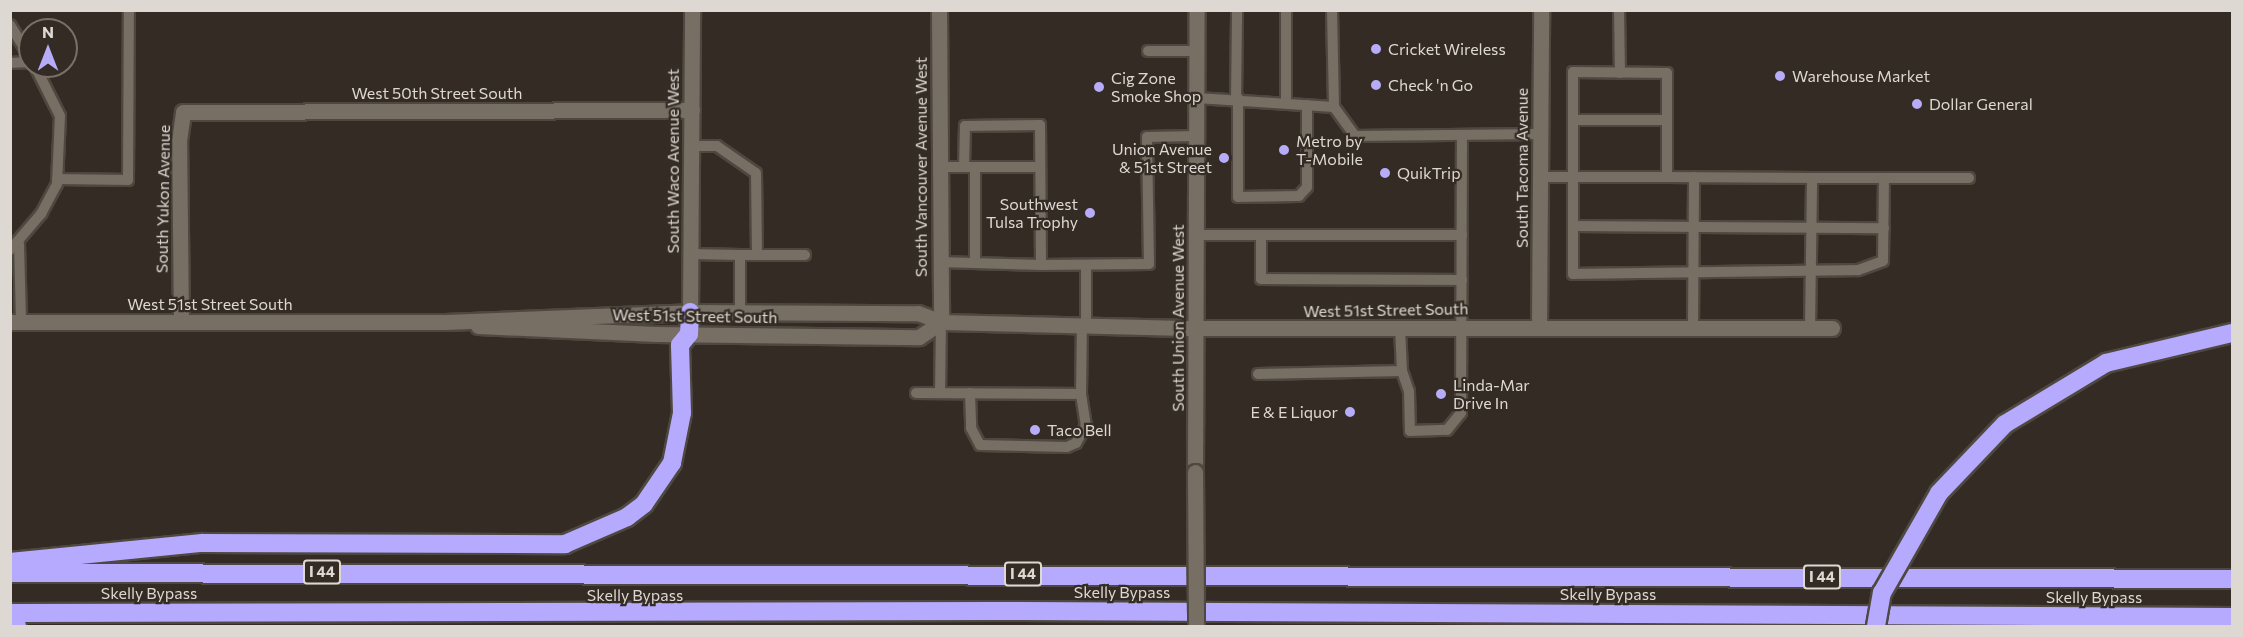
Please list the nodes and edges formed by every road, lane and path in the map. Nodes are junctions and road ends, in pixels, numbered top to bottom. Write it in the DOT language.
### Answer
graph roads {
  1 [pos="129,10"];
  2 [pos="692,10"];
  3 [pos="939,10"];
  4 [pos="1197,10"];
  5 [pos="1237,10"];
  6 [pos="1286,10"];
  7 [pos="1332,10"];
  8 [pos="1541,10"];
  9 [pos="1619,10"];
  10 [pos="10,25"];
  11 [pos="18,38"];
  12 [pos="1148,51"];
  13 [pos="1197,51"];
  14 [pos="1620,73"];
  15 [pos="42,78"];
  16 [pos="1197,98"];
  17 [pos="1237,98"];
  18 [pos="1286,103"];
  19 [pos="1306,105"];
  20 [pos="1334,107"];
  21 [pos="692,110"];
  22 [pos="183,112"];
  23 [pos="1572,120"];
  24 [pos="1667,120"];
  25 [pos="1540,134"];
  26 [pos="1462,135"];
  27 [pos="1197,136"];
  28 [pos="691,146"];
  29 [pos="938,167"];
  30 [pos="969,167"];
  31 [pos="1040,167"];
  32 [pos="1540,177"];
  33 [pos="1572,177"];
  34 [pos="1667,177"];
  35 [pos="1694,177"];
  36 [pos="1812,178"];
  37 [pos="1884,178"];
  38 [pos="1969,178"];
  39 [pos="57,179"];
  40 [pos="1572,226"];
  41 [pos="1694,226"];
  42 [pos="1812,227"];
  43 [pos="1884,228"];
  44 [pos="1196,235"];
  45 [pos="1261,235"];
  46 [pos="1462,235"];
  47 [pos="13,246"];
  48 [pos="691,254"];
  49 [pos="740,255"];
  50 [pos="757,255"];
  51 [pos="805,255"];
  52 [pos="939,262"];
  53 [pos="975,262"];
  54 [pos="1041,265"];
  55 [pos="1086,265"];
  56 [pos="1811,270"];
  57 [pos="1694,274"];
  58 [pos="1462,280"];
  59 [pos="690,312"];
  60 [pos="740,312"];
  61 [pos="16,322"];
  62 [pos="181,322"];
  63 [pos="445,322"];
  64 [pos="941,322"];
  65 [pos="1084,326"];
  66 [pos="1539,326"];
  67 [pos="1693,326"];
  68 [pos="1400,327"];
  69 [pos="1462,327"];
  70 [pos="1195,328"];
  71 [pos="1810,328"];
  72 [pos="1832,328"];
  73 [pos="2232,333"];
  74 [pos="689,334"];
  75 [pos="1402,371"];
  76 [pos="1258,374"];
  77 [pos="916,393"];
  78 [pos="940,393"];
  79 [pos="970,393"];
  80 [pos="1082,394"];
  81 [pos="10,562"];
  82 [pos="2232,569"];
  83 [pos="10,573"];
  84 [pos="2165,579"];
  85 [pos="2232,579"];
  86 [pos="10,613"];
  87 [pos="1431,613"];
  88 [pos="2232,617"];
  89 [pos="10,626"];
  90 [pos="17,627"];
  91 [pos="1196,627"];
  92 [pos="1472,627"];
  93 [pos="1876,627"];
  1 -- 39 [label="lane"];
  2 -- 21 [label="street, South Waco Avenue West"];
  3 -- 29 [label="street, South Vancouver Avenue West"];
  4 -- 13 [label="street, South Union Avenue West"];
  5 -- 17 [label="lane"];
  6 -- 18 [label="lane"];
  7 -- 20 [label="lane"];
  8 -- 25 [label="street, South Tacoma Avenue"];
  9 -- 14 [label="lane"];
  10 -- 11 [label="lane"];
  12 -- 13 [label="lane"];
  13 -- 16 [label="street, South Union Avenue West"];
  14 -- 23 [label="lane"];
  14 -- 24 [label="lane"];
  15 -- 39 [label="lane"];
  16 -- 17 [label="lane"];
  16 -- 27 [label="street, South Union Avenue West"];
  17 -- 18 [label="lane"];
  17 -- 19 [label="lane"];
  18 -- 19 [label="lane"];
  19 -- 20 [label="lane"];
  20 -- 26 [label="lane"];
  21 -- 22 [label="street, West 50th Street South"];
  21 -- 28 [label="street, South Waco Avenue West"];
  22 -- 62 [label="street, South Yukon Avenue"];
  23 -- 24 [label="lane"];
  23 -- 33 [label="lane"];
  24 -- 34 [label="lane"];
  25 -- 26 [label="lane"];
  25 -- 32 [label="street, South Tacoma Avenue"];
  26 -- 46 [label="lane"];
  27 -- 44 [label="street, South Union Avenue West"];
  27 -- 55 [label="lane"];
  28 -- 48 [label="street, South Waco Avenue West"];
  28 -- 50 [label="lane"];
  29 -- 30 [label="lane"];
  29 -- 52 [label="street, South Vancouver Avenue West"];
  30 -- 31 [label="lane"];
  30 -- 31 [label="lane"];
  30 -- 53 [label="lane"];
  31 -- 54 [label="lane"];
  32 -- 33 [label="lane"];
  32 -- 66 [label="street, South Tacoma Avenue"];
  33 -- 34 [label="lane"];
  33 -- 40 [label="lane"];
  34 -- 35 [label="lane"];
  35 -- 36 [label="lane"];
  35 -- 41 [label="lane"];
  36 -- 37 [label="lane"];
  36 -- 42 [label="lane"];
  37 -- 38 [label="lane"];
  37 -- 43 [label="lane"];
  39 -- 47 [label="lane"];
  40 -- 41 [label="lane"];
  40 -- 57 [label="lane"];
  41 -- 42 [label="lane"];
  41 -- 57 [label="lane"];
  42 -- 43 [label="lane"];
  42 -- 56 [label="lane"];
  43 -- 56 [label="lane"];
  44 -- 45 [label="lane"];
  44 -- 70 [label="street, South Union Avenue West"];
  45 -- 46 [label="lane"];
  45 -- 58 [label="lane"];
  46 -- 58 [label="lane"];
  47 -- 61 [label="lane"];
  48 -- 49 [label="lane"];
  48 -- 59 [label="street, South Waco Avenue West"];
  49 -- 50 [label="lane"];
  49 -- 60 [label="lane"];
  50 -- 51 [label="lane"];
  52 -- 53 [label="lane"];
  52 -- 64 [label="street, South Vancouver Avenue West"];
  53 -- 54 [label="lane"];
  54 -- 55 [label="lane"];
  55 -- 65 [label="lane"];
  56 -- 57 [label="lane"];
  56 -- 71 [label="lane"];
  57 -- 67 [label="lane"];
  58 -- 69 [label="lane"];
  59 -- 60 [label="street, West 51st Street South"];
  59 -- 63 [label="street, West 51st Street South"];
  59 -- 74 [label="highway"];
  60 -- 64 [label="street, West 51st Street South"];
  61 -- 62 [label="street, West 51st Street South"];
  62 -- 63 [label="street, West 51st Street South"];
  63 -- 74 [label="street, West 51st Street South"];
  64 -- 65 [label="street, West 51st Street South"];
  64 -- 74 [label="street, West 51st Street South"];
  64 -- 78 [label="lane"];
  65 -- 70 [label="street, West 51st Street South"];
  65 -- 80 [label="lane"];
  66 -- 67 [label="street, West 51st Street South"];
  66 -- 69 [label="street, West 51st Street South"];
  67 -- 71 [label="street, West 51st Street South"];
  68 -- 69 [label="street, West 51st Street South"];
  68 -- 70 [label="street, West 51st Street South"];
  68 -- 75 [label="lane"];
  69 -- 75 [label="lane"];
  70 -- 91 [label="street, South Union Avenue West, bridge"];
  71 -- 72 [label="street, West 51st Street South"];
  73 -- 93 [label="highway, bridge"];
  74 -- 81 [label="highway"];
  75 -- 76 [label="lane"];
  77 -- 78 [label="lane"];
  78 -- 79 [label="lane"];
  79 -- 80 [label="lane"];
  79 -- 80 [label="lane"];
  82 -- 84 [label="highway"];
  83 -- 84 [label="highway, Skelly Bypass / I 44"];
  84 -- 85 [label="highway, Skelly Bypass / I 44"];
  86 -- 87 [label="highway, Skelly Bypass"];
  87 -- 88 [label="highway, Skelly Bypass"];
  87 -- 92 [label="highway"];
  89 -- 90 [label="highway"];
}
